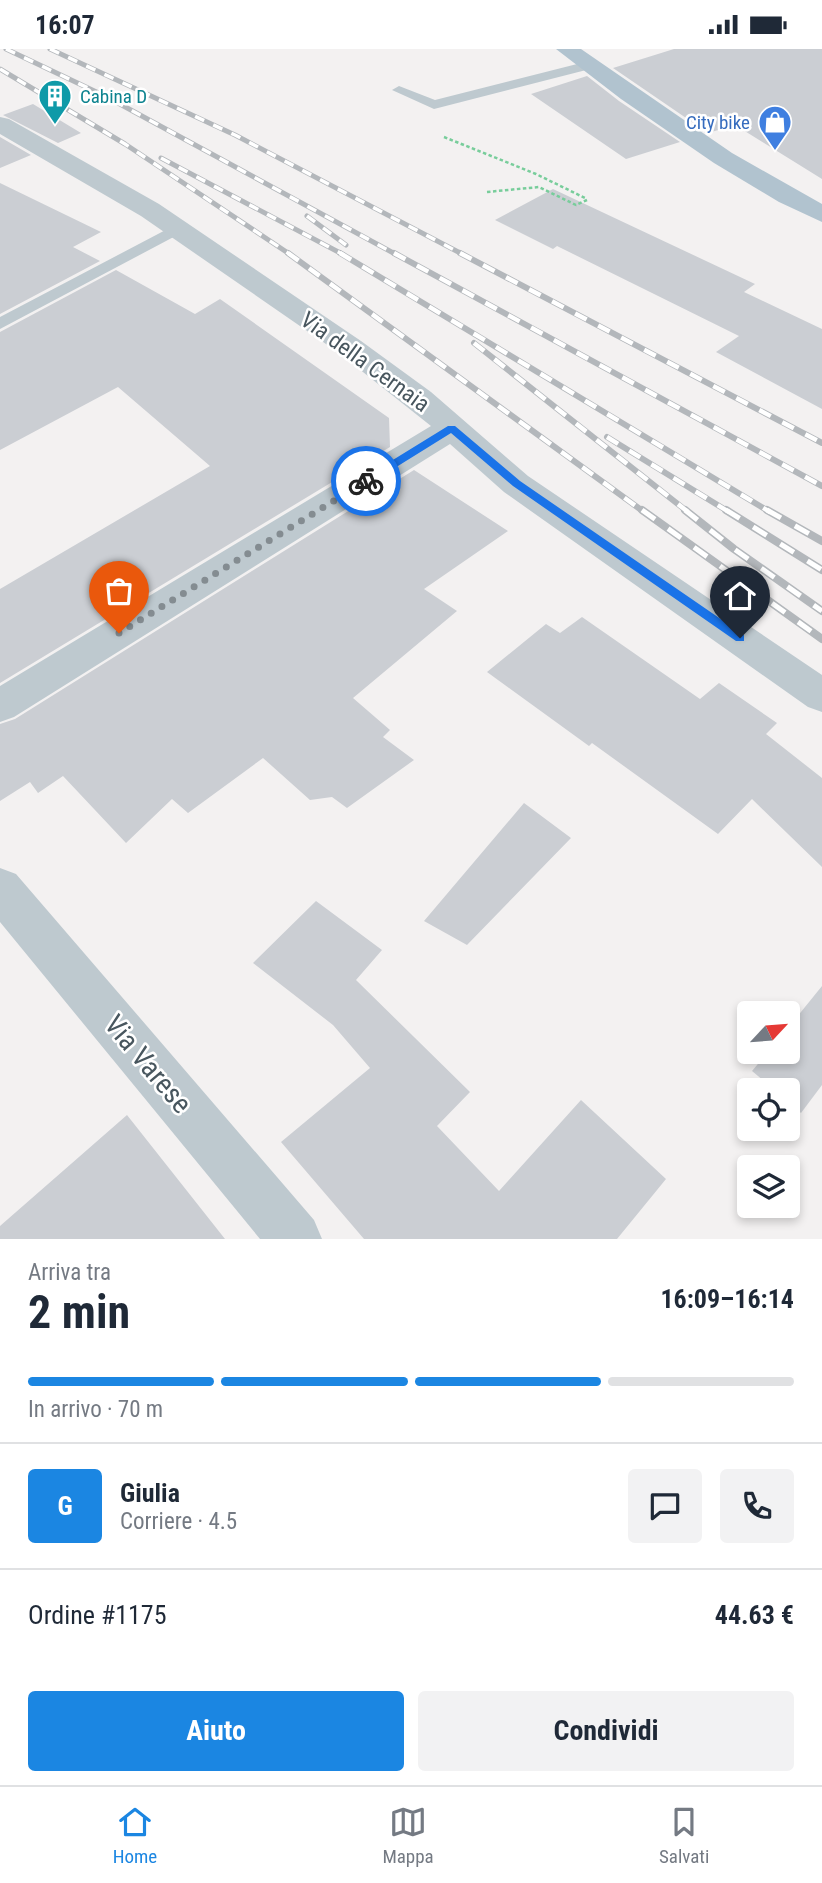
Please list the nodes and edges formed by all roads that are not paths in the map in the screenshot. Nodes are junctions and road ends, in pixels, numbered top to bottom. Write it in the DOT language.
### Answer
graph roads {
  1 [pos="567,49"];
  2 [pos="589,65"];
  3 [pos="399,90"];
  4 [pos="0,124"];
  5 [pos="822,214"];
  6 [pos="177,229"];
  7 [pos="0,324"];
  8 [pos="452,428"];
  9 [pos="822,695"];
  10 [pos="0,706"];
  11 [pos="0,888"];
  12 [pos="295,1239"];
  1 -- 2 [label="main road"];
  2 -- 3 [label="lane"];
  2 -- 5 [label="main road"];
  4 -- 6 [label="street, Via della Cernaia"];
  6 -- 7 [label="lane"];
  6 -- 8 [label="street, Via della Cernaia"];
  8 -- 9 [label="street, Via della Cernaia"];
  8 -- 10 [label="street"];
  11 -- 12 [label="street, Via Varese"];
}
